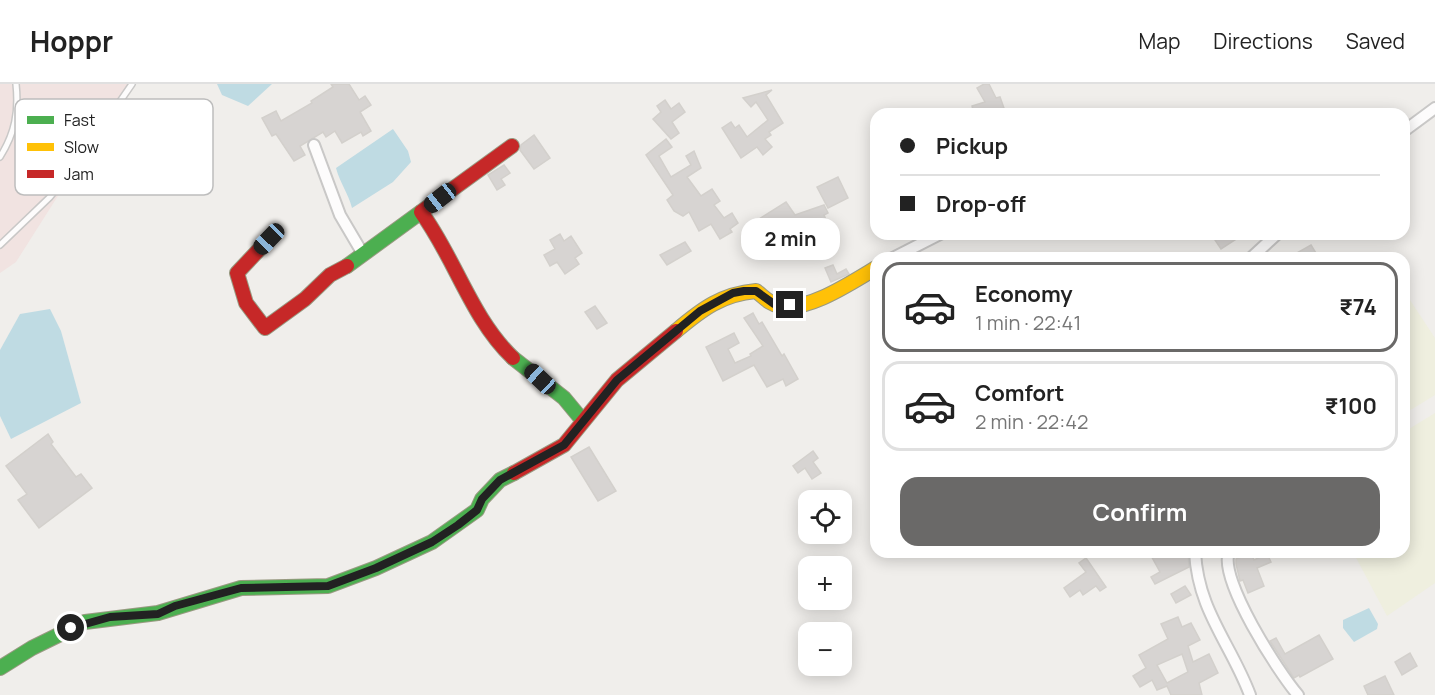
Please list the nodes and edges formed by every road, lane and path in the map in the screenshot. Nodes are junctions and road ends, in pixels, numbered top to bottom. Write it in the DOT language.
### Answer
graph roads {
  1 [pos="132,84"];
  2 [pos="122,99"];
  3 [pos="1435,108"];
  4 [pos="15,125"];
  5 [pos="1410,127"];
  6 [pos="314,145"];
  7 [pos="512,146"];
  8 [pos="0,157"];
  9 [pos="52,195"];
  10 [pos="421,212"];
  11 [pos="269,239"];
  12 [pos="928,240"];
  13 [pos="1270,240"];
  14 [pos="0,245"];
  15 [pos="905,252"];
  16 [pos="1258,252"];
  17 [pos="363,254"];
  18 [pos="870,272"];
  19 [pos="583,422"];
  20 [pos="1196,558"];
  21 [pos="1228,558"];
  22 [pos="0,668"];
  23 [pos="1250,695"];
  24 [pos="1298,695"];
  1 -- 2 [label="lane"];
  3 -- 5 [label="street"];
  4 -- 8 [label="lane"];
  6 -- 17 [label="street"];
  7 -- 10 [label="street"];
  9 -- 14 [label="lane"];
  10 -- 17 [label="street"];
  10 -- 19 [label="street"];
  11 -- 17 [label="street"];
  12 -- 15 [label="street"];
  13 -- 16 [label="street"];
  18 -- 19 [label="street"];
  19 -- 22 [label="street"];
  20 -- 23 [label="street"];
  21 -- 24 [label="street"];
}
